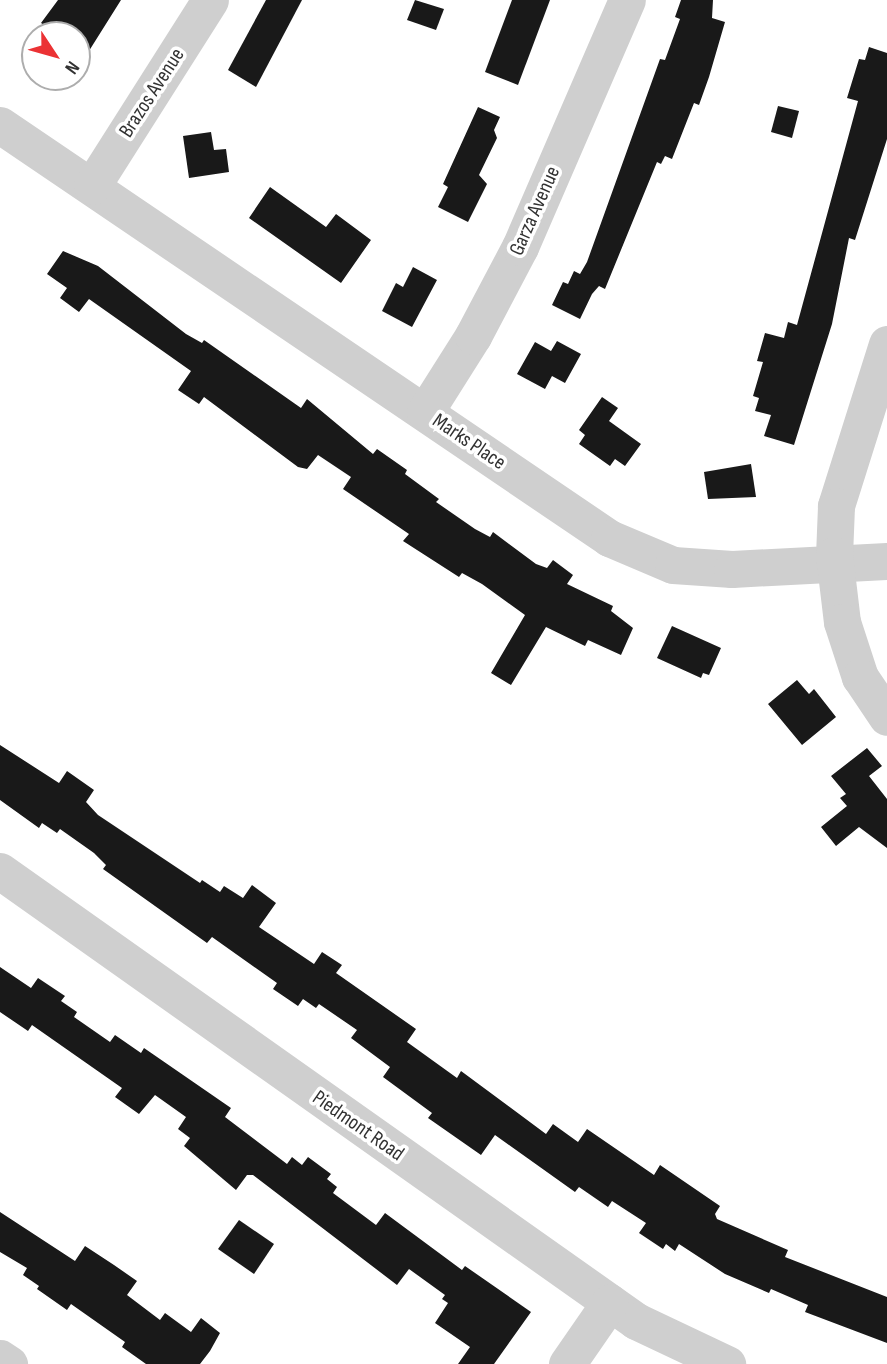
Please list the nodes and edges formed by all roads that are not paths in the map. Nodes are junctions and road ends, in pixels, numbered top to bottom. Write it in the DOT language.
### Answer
graph roads {
  1 [pos="210,0"];
  2 [pos="627,0"];
  3 [pos="0,125"];
  4 [pos="92,186"];
  5 [pos="887,344"];
  6 [pos="425,412"];
  7 [pos="887,561"];
  8 [pos="834,563"];
  9 [pos="887,717"];
  10 [pos="0,871"];
  11 [pos="610,1303"];
  12 [pos="0,1358"];
  13 [pos="9,1364"];
  14 [pos="567,1364"];
  15 [pos="727,1364"];
  1 -- 4 [label="street, Brazos Avenue"];
  2 -- 6 [label="street, Garza Avenue"];
  3 -- 4 [label="street, Marks Place"];
  4 -- 6 [label="street, Marks Place"];
  5 -- 8 [label="street"];
  6 -- 8 [label="street, Marks Place"];
  7 -- 8 [label="street, Marks Place"];
  8 -- 9 [label="street"];
  10 -- 11 [label="street, Piedmont Road"];
  11 -- 14 [label="street"];
  11 -- 15 [label="street, Piedmont Road"];
  12 -- 13 [label="street"];
}
